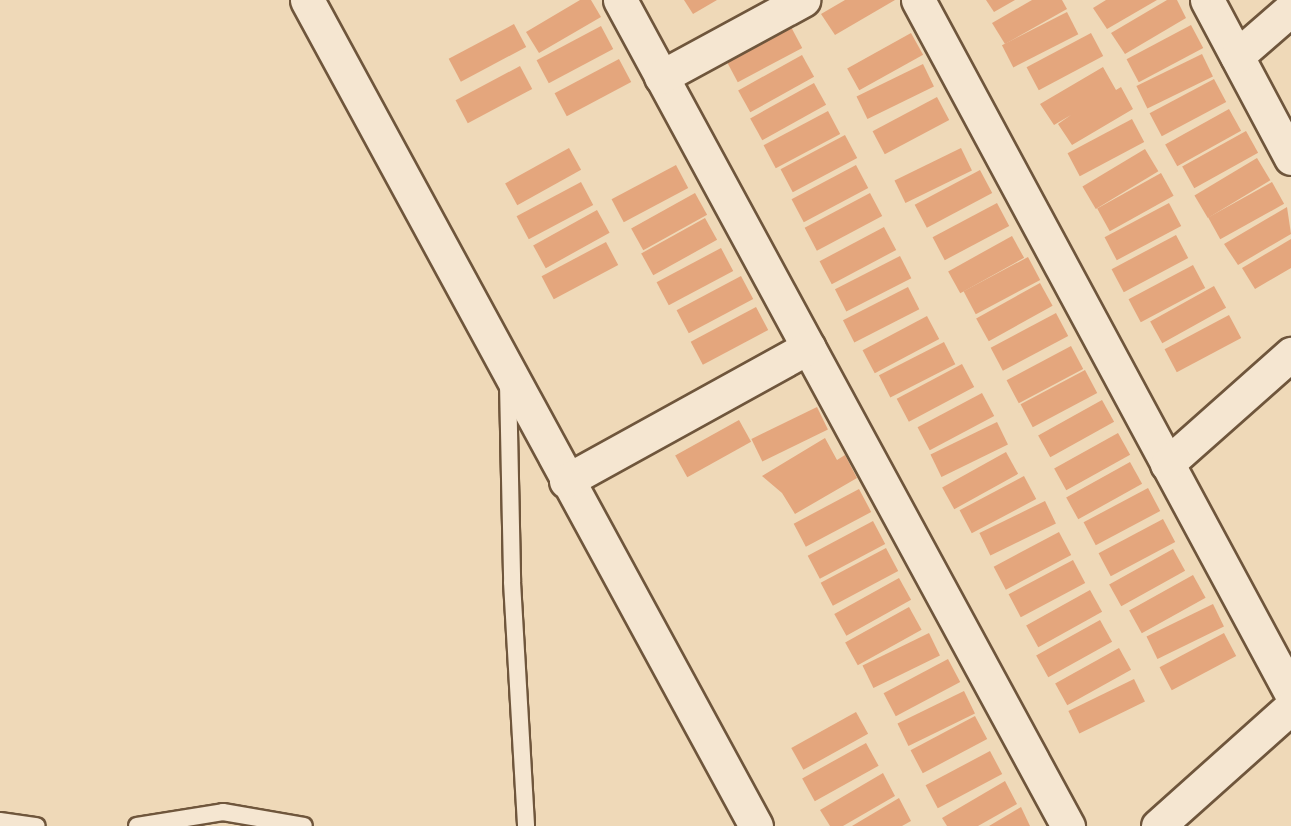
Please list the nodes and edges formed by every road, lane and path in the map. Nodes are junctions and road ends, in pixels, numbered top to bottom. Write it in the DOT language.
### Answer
graph roads {
  1 [pos="307,0"];
  2 [pos="620,0"];
  3 [pos="803,0"];
  4 [pos="918,0"];
  5 [pos="1207,0"];
  6 [pos="1291,9"];
  7 [pos="1237,56"];
  8 [pos="661,77"];
  9 [pos="1291,158"];
  10 [pos="809,347"];
  11 [pos="1291,354"];
  12 [pos="507,374"];
  13 [pos="1167,464"];
  14 [pos="566,481"];
  15 [pos="1291,693"];
  16 [pos="1291,707"];
  17 [pos="0,821"];
  18 [pos="38,826"];
  19 [pos="137,826"];
  20 [pos="304,826"];
  21 [pos="526,826"];
  22 [pos="756,826"];
  23 [pos="1068,826"];
  24 [pos="1158,826"];
  1 -- 12 [label="street"];
  2 -- 8 [label="street"];
  3 -- 8 [label="street"];
  4 -- 13 [label="street"];
  5 -- 7 [label="street"];
  6 -- 7 [label="street"];
  7 -- 9 [label="street"];
  8 -- 10 [label="street"];
  10 -- 14 [label="street"];
  10 -- 23 [label="street"];
  11 -- 13 [label="street"];
  12 -- 14 [label="street"];
  12 -- 21 [label="lane"];
  13 -- 15 [label="street"];
  14 -- 22 [label="street"];
  16 -- 24 [label="street"];
  17 -- 18 [label="lane"];
  19 -- 20 [label="lane"];
}
